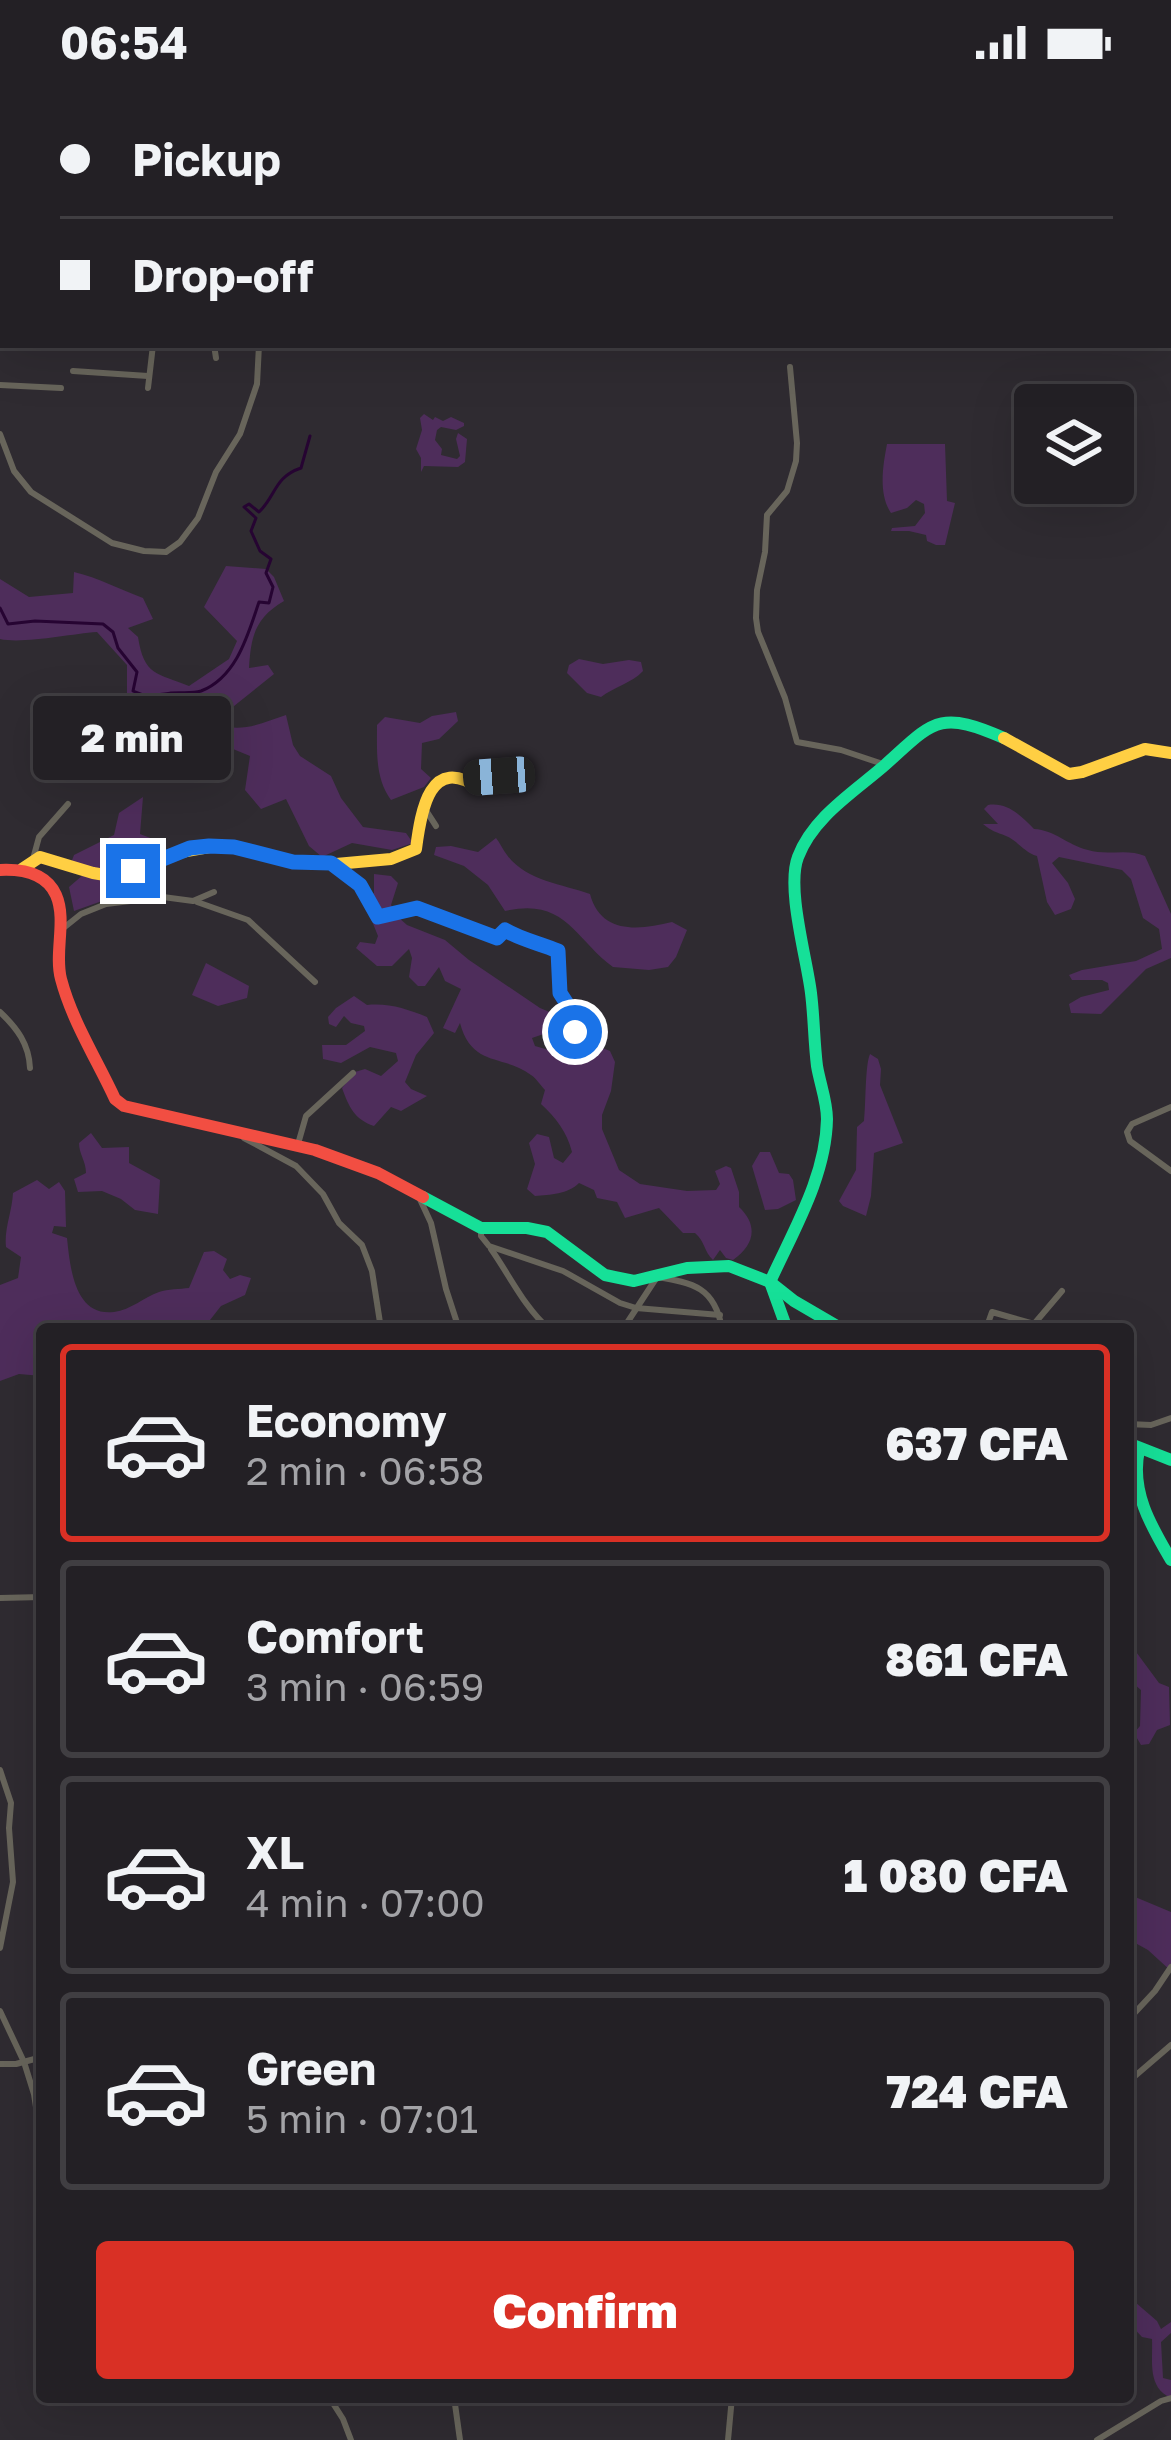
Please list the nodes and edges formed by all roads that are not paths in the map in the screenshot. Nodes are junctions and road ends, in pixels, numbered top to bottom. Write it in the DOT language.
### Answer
graph roads {
  1 [pos="153,348"];
  2 [pos="214,348"];
  3 [pos="259,348"];
  4 [pos="216,358"];
  5 [pos="790,367"];
  6 [pos="74,371"];
  7 [pos="148,376"];
  8 [pos="0,385"];
  9 [pos="61,388"];
  10 [pos="148,388"];
  11 [pos="0,434"];
  12 [pos="1171,753"];
  13 [pos="500,763"];
  14 [pos="885,765"];
  15 [pos="463,778"];
  16 [pos="480,789"];
  17 [pos="68,804"];
  18 [pos="425,809"];
  19 [pos="436,826"];
  20 [pos="331,863"];
  21 [pos="27,864"];
  22 [pos="0,870"];
  23 [pos="214,892"];
  24 [pos="193,901"];
  25 [pos="57,930"];
  26 [pos="315,982"];
  27 [pos="0,1012"];
  28 [pos="575,1032"];
  29 [pos="30,1068"];
  30 [pos="353,1073"];
  31 [pos="1171,1107"];
  32 [pos="230,1130"];
  33 [pos="298,1144"];
  34 [pos="1171,1171"];
  35 [pos="416,1192"];
  36 [pos="481,1228"];
  37 [pos="489,1246"];
  38 [pos="656,1277"];
  39 [pos="770,1282"];
  40 [pos="1062,1291"];
  41 [pos="636,1308"];
  42 [pos="720,1315"];
  43 [pos="380,1323"];
  44 [pos="457,1323"];
  45 [pos="542,1323"];
  46 [pos="627,1323"];
  47 [pos="721,1323"];
  48 [pos="784,1323"];
  49 [pos="831,1323"];
  50 [pos="988,1323"];
  51 [pos="1030,1323"];
  52 [pos="1035,1323"];
  53 [pos="1171,1418"];
  54 [pos="1134,1424"];
  55 [pos="1134,1446"];
  56 [pos="1171,1460"];
  57 [pos="1166,1540"];
  58 [pos="1171,1560"];
  59 [pos="36,1597"];
  60 [pos="0,1598"];
  61 [pos="0,1770"];
  62 [pos="4,1829"];
  63 [pos="0,1948"];
  64 [pos="1171,1967"];
  65 [pos="0,2011"];
  66 [pos="1134,2014"];
  67 [pos="1171,2045"];
  68 [pos="36,2059"];
  69 [pos="24,2062"];
  70 [pos="0,2064"];
  71 [pos="1134,2077"];
  72 [pos="36,2107"];
  73 [pos="1171,2398"];
  74 [pos="332,2403"];
  75 [pos="455,2403"];
  76 [pos="731,2403"];
  77 [pos="351,2440"];
  78 [pos="460,2440"];
  79 [pos="728,2440"];
  80 [pos="1097,2440"];
  1 -- 7 [label="street"];
  2 -- 4 [label="street"];
  3 -- 11 [label="street"];
  5 -- 14 [label="street"];
  6 -- 7 [label="street"];
  7 -- 10 [label="street"];
  8 -- 9 [label="street"];
  12 -- 14 [label="street"];
  13 -- 15 [label="street"];
  14 -- 39 [label="street"];
  15 -- 16 [label="street"];
  15 -- 18 [label="street"];
  17 -- 21 [label="street"];
  18 -- 19 [label="street"];
  18 -- 20 [label="street"];
  20 -- 21 [label="street"];
  20 -- 28 [label="street"];
  21 -- 22 [label="street"];
  21 -- 25 [label="street"];
  23 -- 24 [label="street"];
  24 -- 25 [label="street"];
  24 -- 26 [label="street"];
  25 -- 32 [label="street"];
  27 -- 29 [label="street"];
  30 -- 33 [label="street"];
  31 -- 34 [label="street"];
  32 -- 33 [label="street"];
  32 -- 43 [label="street"];
  33 -- 35 [label="street"];
  35 -- 36 [label="street"];
  35 -- 44 [label="street"];
  36 -- 37 [label="street"];
  36 -- 38 [label="street"];
  37 -- 41 [label="street"];
  37 -- 45 [label="street"];
  38 -- 39 [label="street"];
  38 -- 41 [label="street"];
  38 -- 42 [label="street"];
  39 -- 48 [label="street"];
  39 -- 49 [label="street"];
  40 -- 52 [label="street"];
  41 -- 42 [label="street"];
  41 -- 46 [label="street"];
  42 -- 47 [label="street"];
  50 -- 51 [label="street"];
  53 -- 54 [label="street"];
  55 -- 56 [label="street"];
  55 -- 57 [label="street"];
  57 -- 58 [label="street"];
  59 -- 60 [label="street"];
  61 -- 62 [label="street"];
  62 -- 63 [label="street"];
  64 -- 66 [label="street"];
  65 -- 69 [label="street"];
  67 -- 71 [label="street"];
  68 -- 69 [label="street"];
  69 -- 70 [label="street"];
  69 -- 72 [label="street"];
  73 -- 80 [label="street"];
  74 -- 77 [label="street"];
  75 -- 78 [label="street"];
  76 -- 79 [label="street"];
}
